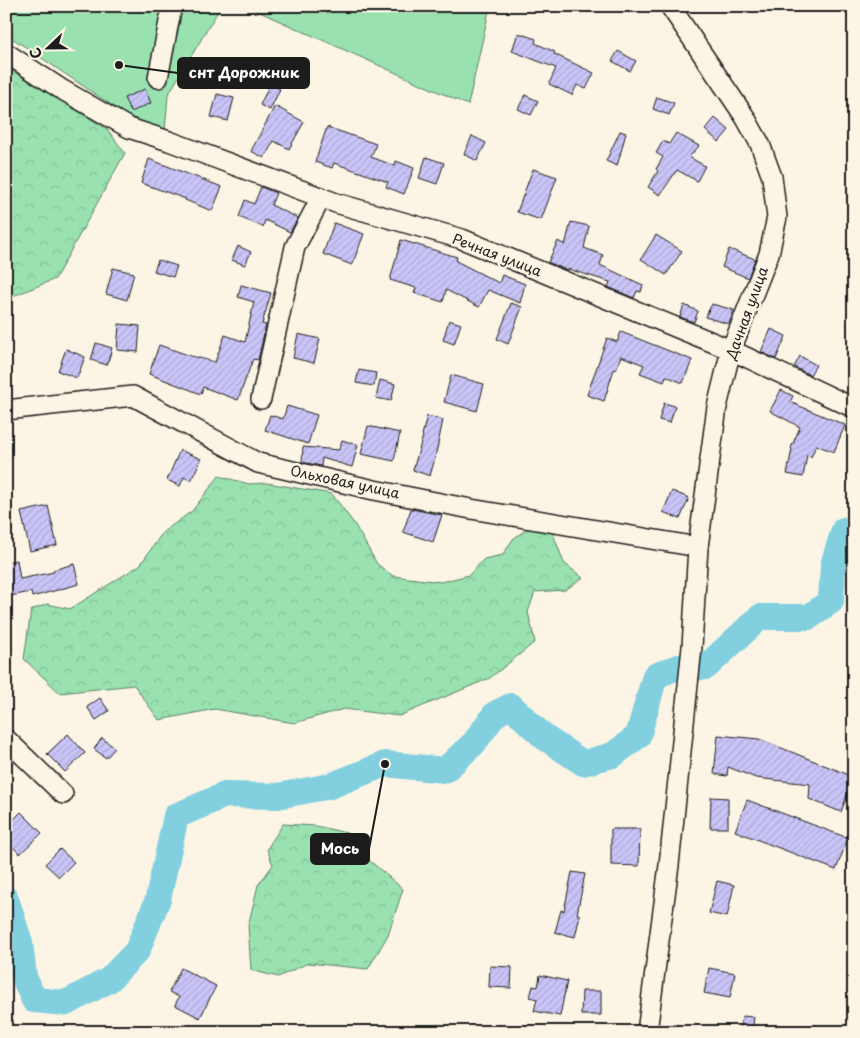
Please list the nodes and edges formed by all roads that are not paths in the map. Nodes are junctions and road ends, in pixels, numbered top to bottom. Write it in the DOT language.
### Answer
graph roads {
  1 [pos="172,6"];
  2 [pos="670,6"];
  3 [pos="6,53"];
  4 [pos="158,78"];
  5 [pos="321,198"];
  6 [pos="731,350"];
  7 [pos="261,399"];
  8 [pos="854,408"];
  9 [pos="6,410"];
  10 [pos="698,547"];
  11 [pos="6,739"];
  12 [pos="63,794"];
  13 [pos="647,1032"];
  1 -- 4 [label="street"];
  2 -- 6 [label="street, Дачная улица"];
  3 -- 5 [label="street, Речная улица"];
  5 -- 6 [label="street, Речная улица"];
  5 -- 7 [label="street"];
  6 -- 8 [label="street, Речная улица"];
  6 -- 10 [label="street, Дачная улица"];
  9 -- 10 [label="street, Ольховая улица"];
  10 -- 13 [label="street, Дачная улица"];
  11 -- 12 [label="street"];
}
